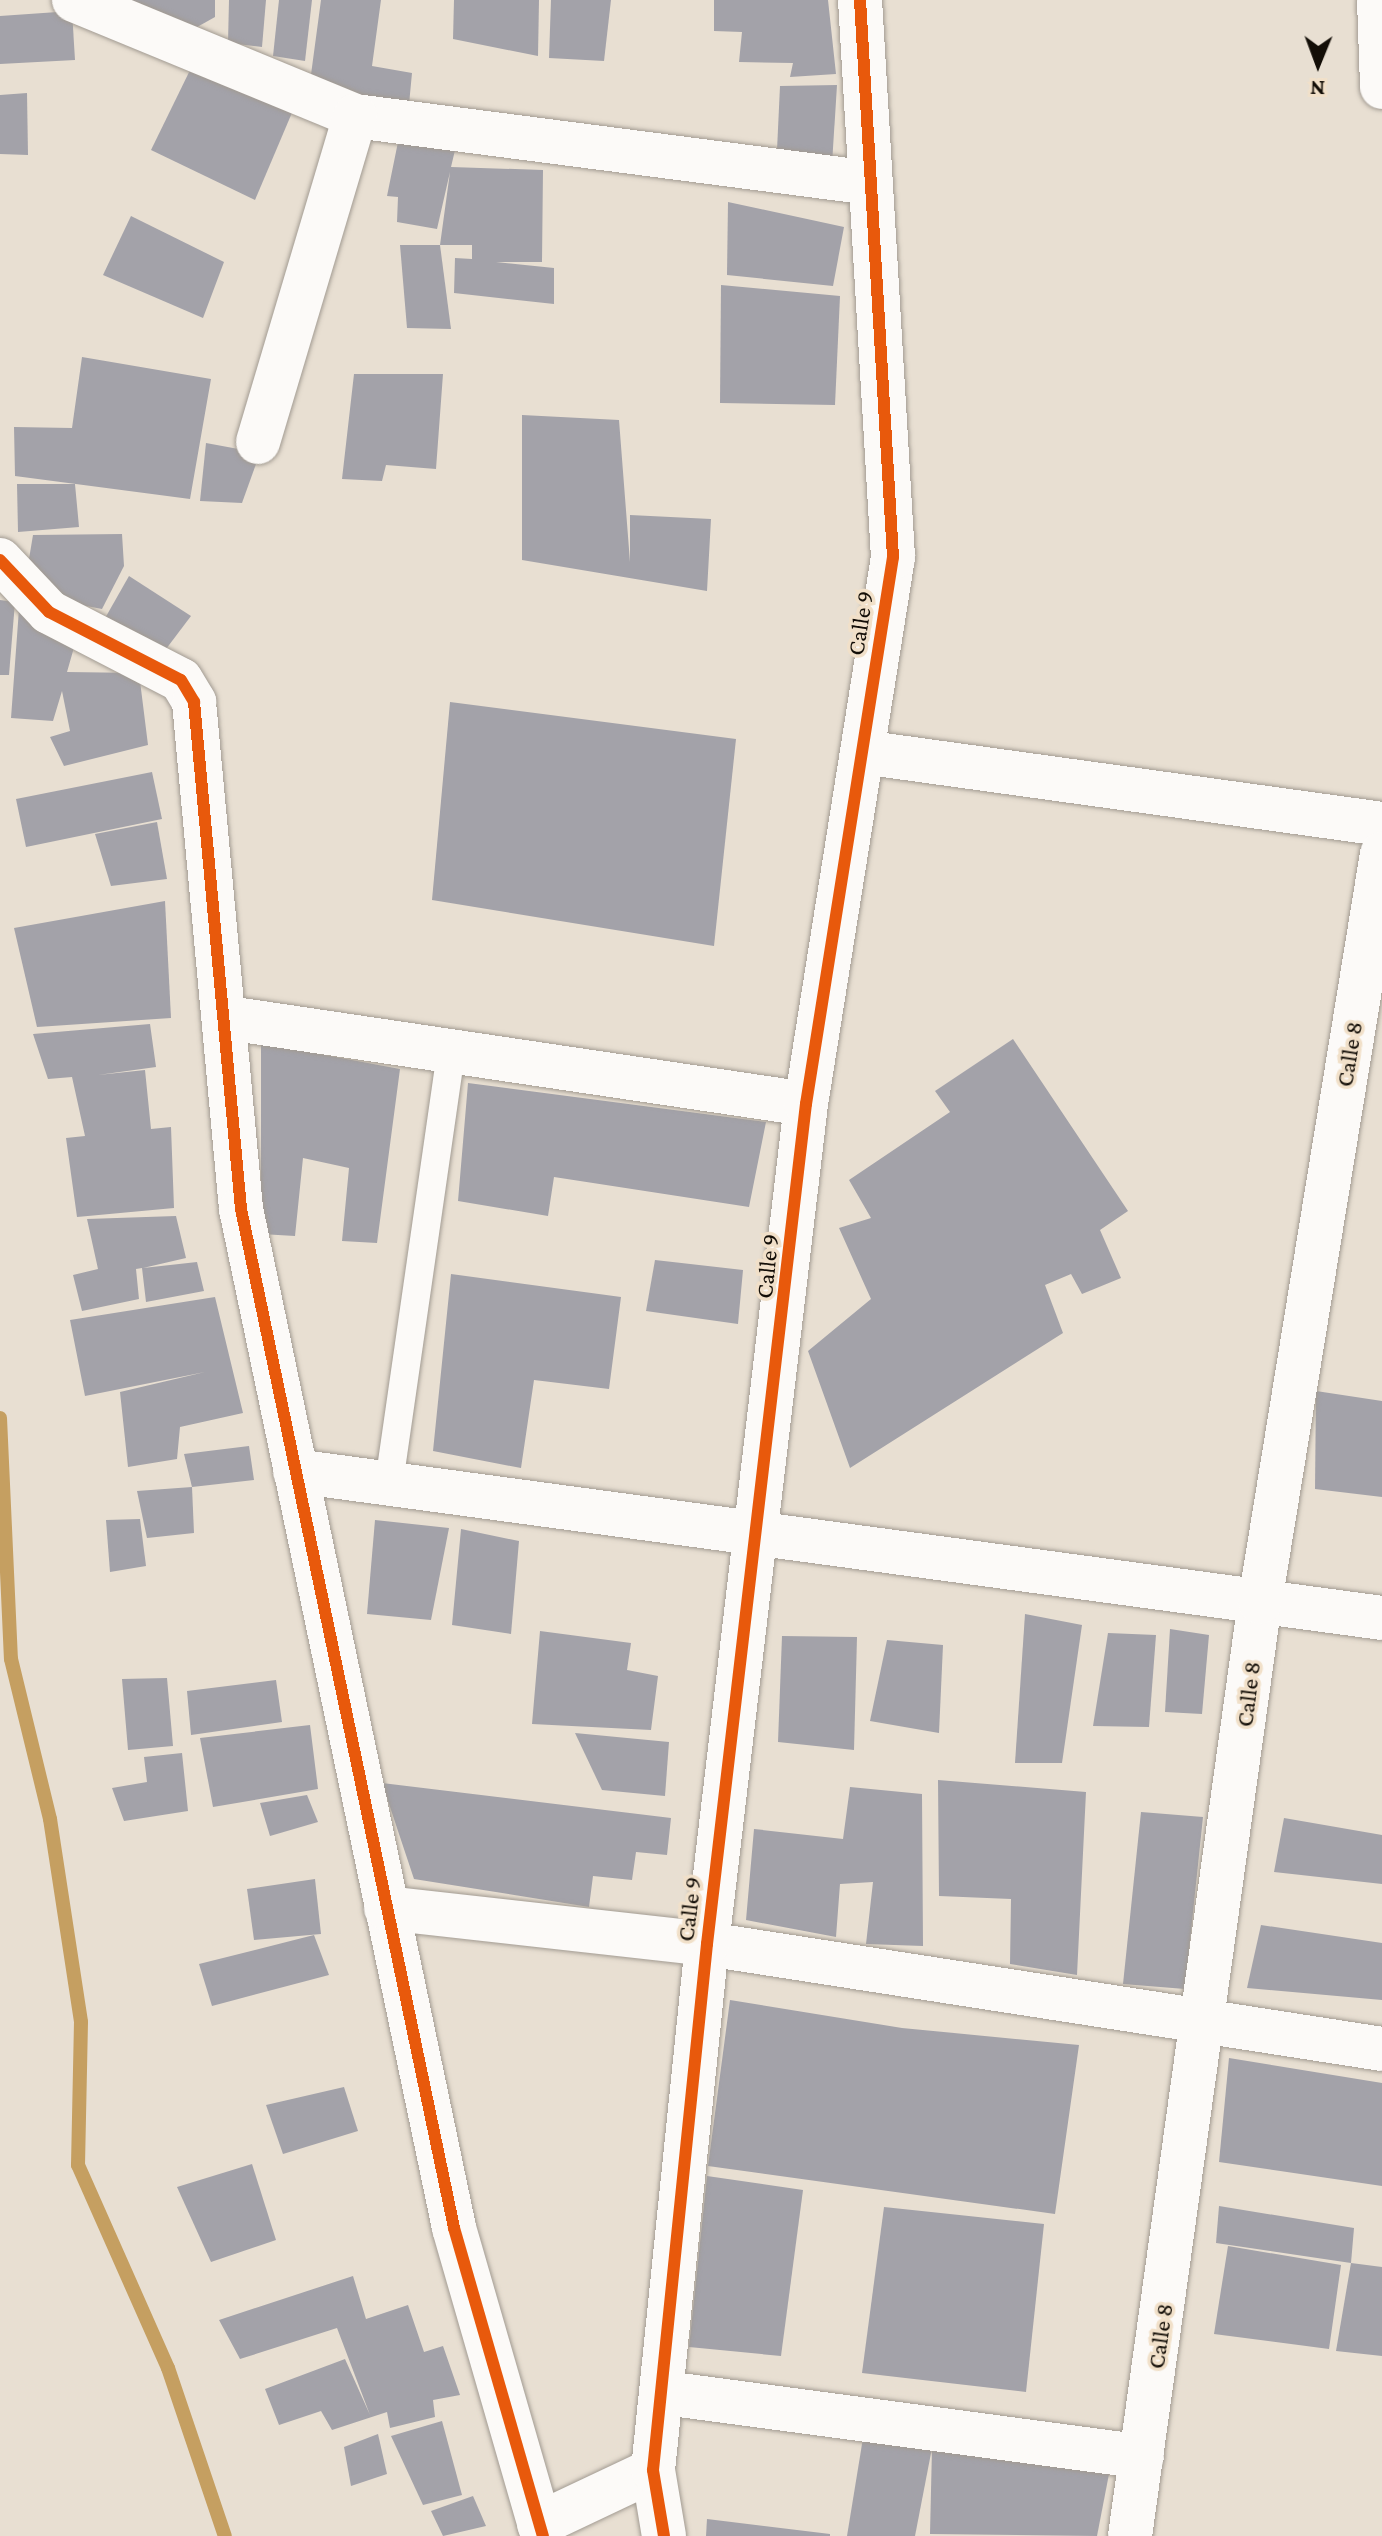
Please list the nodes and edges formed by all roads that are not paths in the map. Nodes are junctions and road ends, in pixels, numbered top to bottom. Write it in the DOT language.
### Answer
graph roads {
  1 [pos="74,0"];
  2 [pos="860,0"];
  3 [pos="1379,0"];
  4 [pos="1382,87"];
  5 [pos="355,116"];
  6 [pos="871,183"];
  7 [pos="258,442"];
  8 [pos="0,560"];
  9 [pos="862,752"];
  10 [pos="1382,824"];
  11 [pos="1382,854"];
  12 [pos="228,1018"];
  13 [pos="451,1052"];
  14 [pos="806,1104"];
  15 [pos="295,1471"];
  16 [pos="389,1483"];
  17 [pos="760,1529"];
  18 [pos="1260,1602"];
  19 [pos="1382,1618"];
  20 [pos="386,1908"];
  21 [pos="707,1944"];
  22 [pos="1206,2022"];
  23 [pos="1382,2049"];
  24 [pos="665,2393"];
  25 [pos="1142,2457"];
  26 [pos="653,2470"];
  27 [pos="541,2530"];
  28 [pos="664,2536"];
  29 [pos="1130,2536"];
  1 -- 5 [label="street"];
  2 -- 6 [label="street, Calle 9"];
  3 -- 4 [label="street"];
  5 -- 6 [label="street"];
  5 -- 7 [label="street"];
  6 -- 9 [label="street, Calle 9"];
  8 -- 12 [label="street"];
  9 -- 10 [label="street"];
  9 -- 14 [label="street, Calle 9"];
  11 -- 18 [label="street, Calle 8"];
  12 -- 13 [label="street"];
  12 -- 15 [label="street"];
  13 -- 14 [label="street"];
  13 -- 16 [label="lane"];
  14 -- 17 [label="street, Calle 9"];
  15 -- 16 [label="street"];
  15 -- 20 [label="street"];
  16 -- 17 [label="street"];
  17 -- 18 [label="street"];
  17 -- 21 [label="street, Calle 9"];
  18 -- 19 [label="street"];
  18 -- 22 [label="street, Calle 8"];
  20 -- 21 [label="street"];
  20 -- 27 [label="street"];
  21 -- 22 [label="street"];
  21 -- 24 [label="street, Calle 9"];
  22 -- 23 [label="street"];
  22 -- 25 [label="street, Calle 8"];
  24 -- 25 [label="street"];
  24 -- 26 [label="street, Calle 9"];
  25 -- 29 [label="street, Calle 8"];
  26 -- 27 [label="street"];
  26 -- 28 [label="street, Calle 9"];
}
